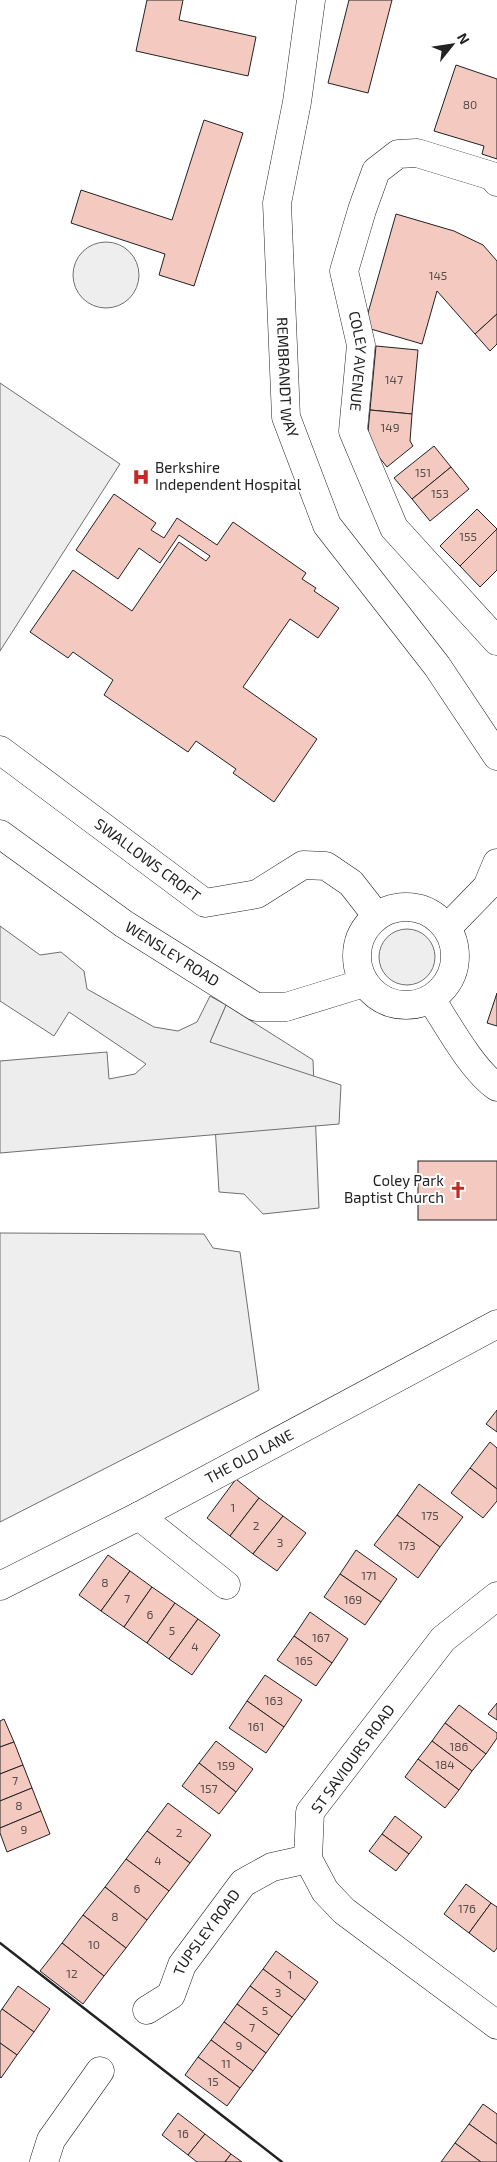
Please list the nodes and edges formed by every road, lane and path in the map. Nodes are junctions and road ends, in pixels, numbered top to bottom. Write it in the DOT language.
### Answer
graph roads {
  1 [pos="311,0"];
  2 [pos="497,182"];
  3 [pos="497,641"];
  4 [pos="0,750"];
  5 [pos="497,756"];
  6 [pos="0,834"];
  7 [pos="497,864"];
  8 [pos="376,915"];
  9 [pos="447,928"];
  10 [pos="364,983"];
  11 [pos="431,999"];
  12 [pos="497,1087"];
  13 [pos="497,1324"];
  14 [pos="139,1516"];
  15 [pos="226,1585"];
  16 [pos="0,1586"];
  17 [pos="497,1596"];
  18 [pos="308,1859"];
  19 [pos="147,2010"];
  20 [pos="497,2025"];
  21 [pos="100,2071"];
  22 [pos="44,2162"];
  1 -- 5 [label="street, REMBRANDT WAY"];
  2 -- 3 [label="street, COLEY AVENUE"];
  4 -- 8 [label="street, SWALLOWS CROFT"];
  6 -- 10 [label="street, WENSLEY ROAD"];
  7 -- 9 [label="street"];
  8 -- 9 [label="street"];
  8 -- 10 [label="street"];
  9 -- 11 [label="street"];
  10 -- 11 [label="street"];
  11 -- 12 [label="street"];
  13 -- 14 [label="street, THE OLD LANE"];
  14 -- 15 [label="street"];
  14 -- 16 [label="street, THE OLD LANE"];
  17 -- 18 [label="street, ST SAVIOURS ROAD"];
  18 -- 19 [label="street, TUPSLEY ROAD"];
  18 -- 20 [label="street"];
  21 -- 22 [label="street"];
}
